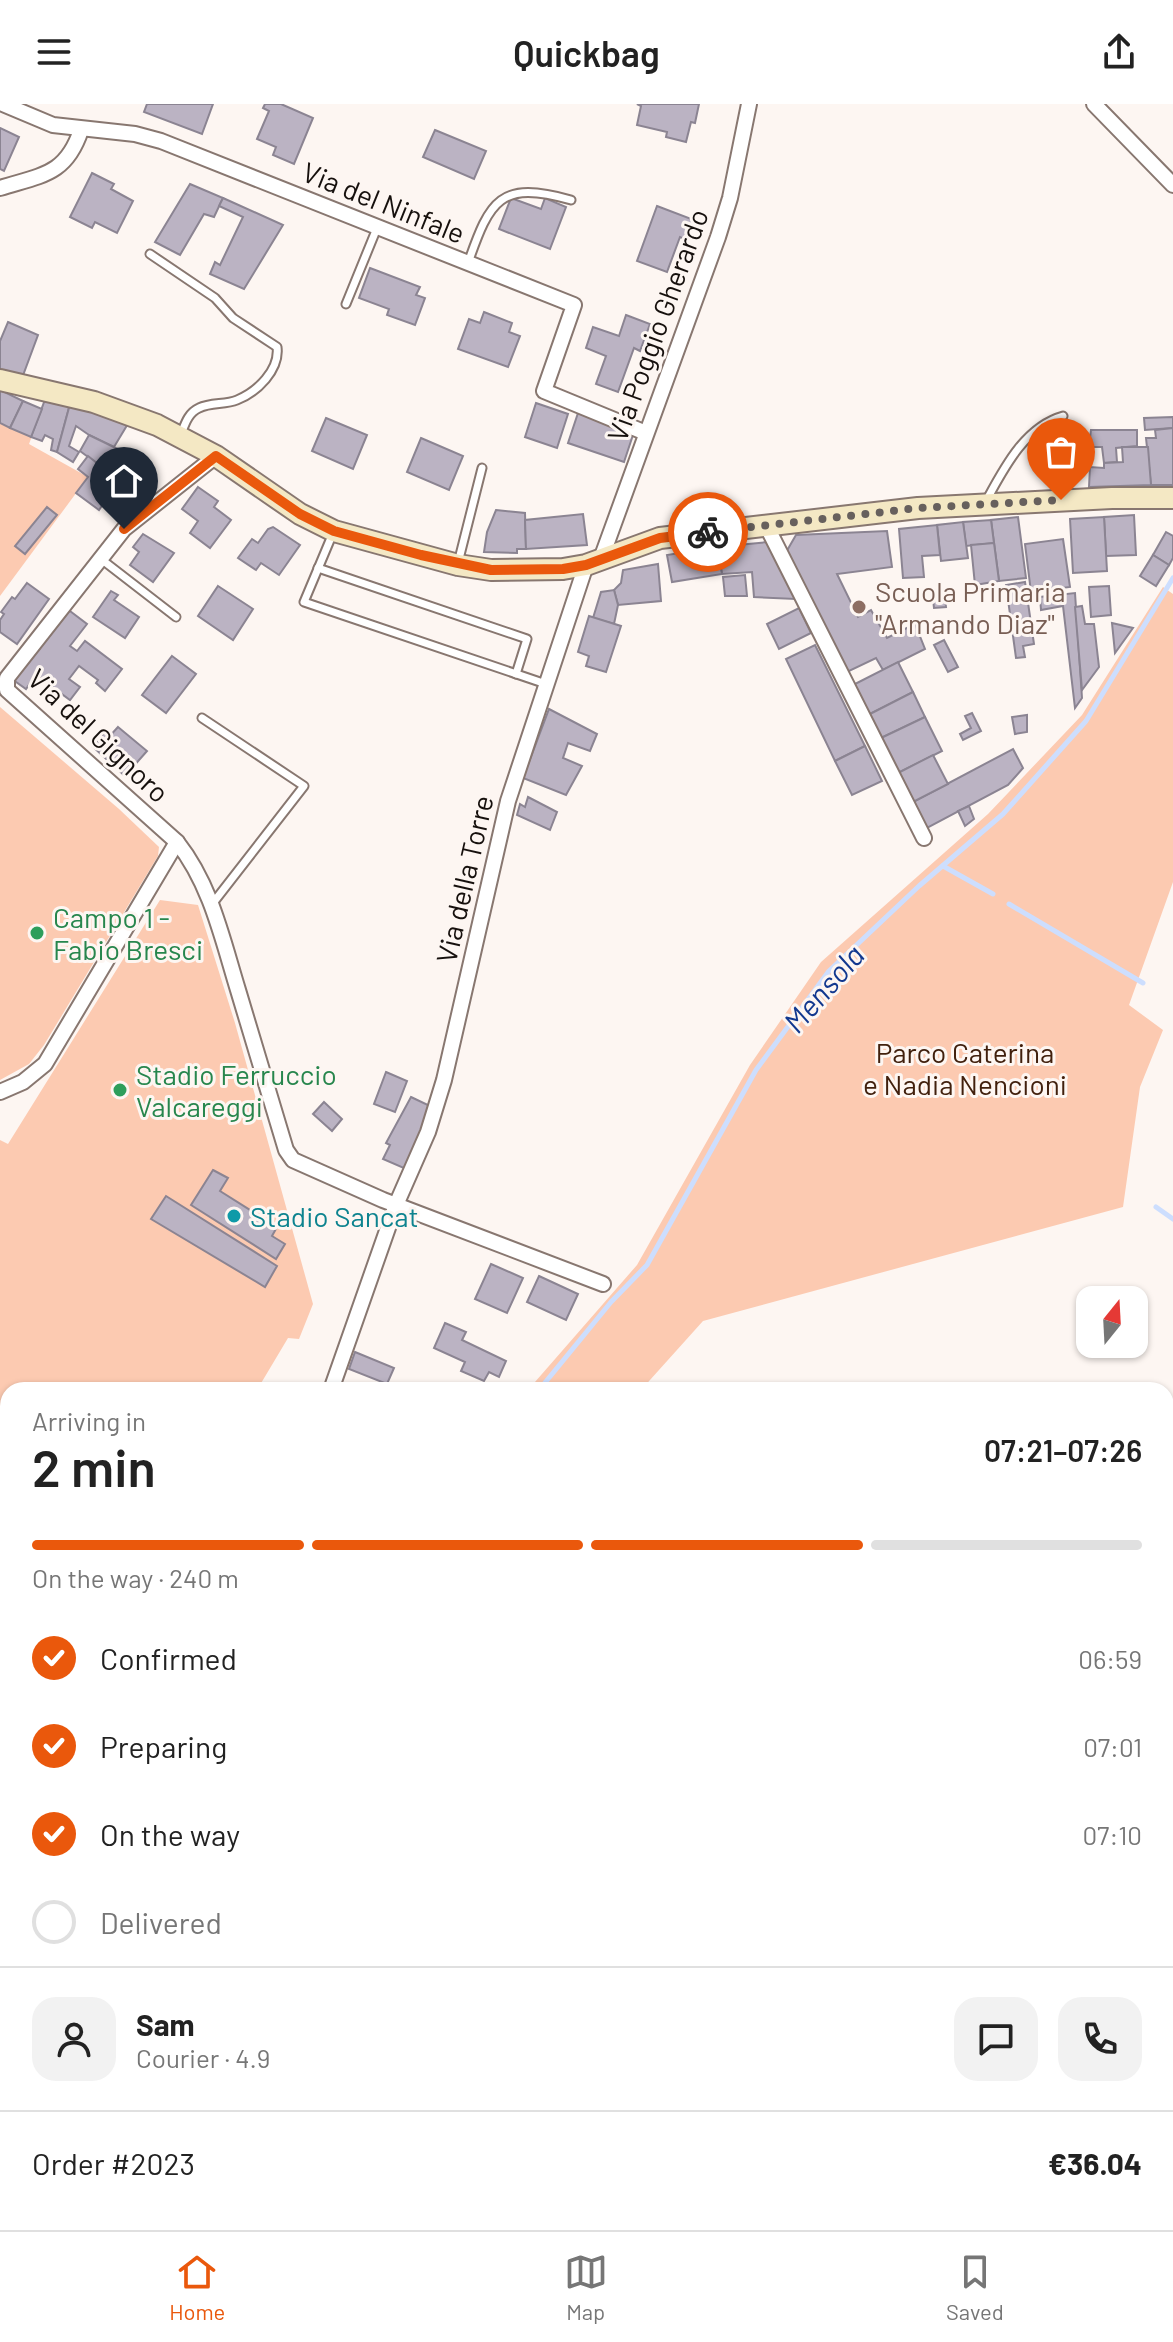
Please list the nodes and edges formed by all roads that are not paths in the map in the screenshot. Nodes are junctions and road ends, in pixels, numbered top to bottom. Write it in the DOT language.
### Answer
graph roads {
  1 [pos="3,104"];
  2 [pos="749,104"];
  3 [pos="1094,104"];
  4 [pos="81,130"];
  5 [pos="1173,185"];
  6 [pos="0,188"];
  7 [pos="571,200"];
  8 [pos="377,228"];
  9 [pos="150,254"];
  10 [pos="468,263"];
  11 [pos="346,304"];
  12 [pos="0,380"];
  13 [pos="1063,416"];
  14 [pos="646,433"];
  15 [pos="180,436"];
  16 [pos="216,456"];
  17 [pos="482,468"];
  18 [pos="1173,498"];
  19 [pos="984,505"];
  20 [pos="766,525"];
  21 [pos="334,531"];
  22 [pos="99,557"];
  23 [pos="594,562"];
  24 [pos="458,565"];
  25 [pos="318,568"];
  26 [pos="176,617"];
  27 [pos="516,674"];
  28 [pos="546,684"];
  29 [pos="3,686"];
  30 [pos="202,718"];
  31 [pos="924,838"];
  32 [pos="177,842"];
  33 [pos="211,905"];
  34 [pos="0,1092"];
  35 [pos="396,1205"];
  36 [pos="603,1284"];
  37 [pos="334,1382"];
  1 -- 4 [label="street, Via del Ninfale"];
  2 -- 14 [label="street, Via Poggio Gherardo"];
  3 -- 5 [label="street"];
  4 -- 6 [label="street"];
  4 -- 8 [label="street, Via del Ninfale"];
  7 -- 10 [label="lane"];
  8 -- 10 [label="street, Via del Ninfale"];
  8 -- 11 [label="lane"];
  9 -- 15 [label="lane"];
  10 -- 14 [label="street, Via del Ninfale"];
  12 -- 15 [label="street"];
  13 -- 19 [label="lane"];
  14 -- 23 [label="street, Via Poggio Gherardo"];
  15 -- 16 [label="street"];
  16 -- 21 [label="street"];
  16 -- 22 [label="street, Via del Gignoro"];
  17 -- 24 [label="lane"];
  18 -- 19 [label="street"];
  19 -- 20 [label="street"];
  20 -- 23 [label="street"];
  20 -- 31 [label="street"];
  21 -- 24 [label="street"];
  21 -- 25 [label="lane"];
  22 -- 26 [label="lane"];
  22 -- 29 [label="street, Via del Gignoro"];
  23 -- 24 [label="street"];
  23 -- 28 [label="street, Via della Torre"];
  25 -- 27 [label="lane"];
  25 -- 27 [label="lane"];
  27 -- 28 [label="lane"];
  28 -- 35 [label="street, Via della Torre"];
  29 -- 32 [label="street, Via del Gignoro"];
  30 -- 33 [label="lane"];
  32 -- 33 [label="street, Via del Gignoro"];
  32 -- 34 [label="street, Via del Gignoro"];
  33 -- 35 [label="street, Via del Gignoro"];
  35 -- 36 [label="street"];
  35 -- 37 [label="street, Via della Torre"];
}
